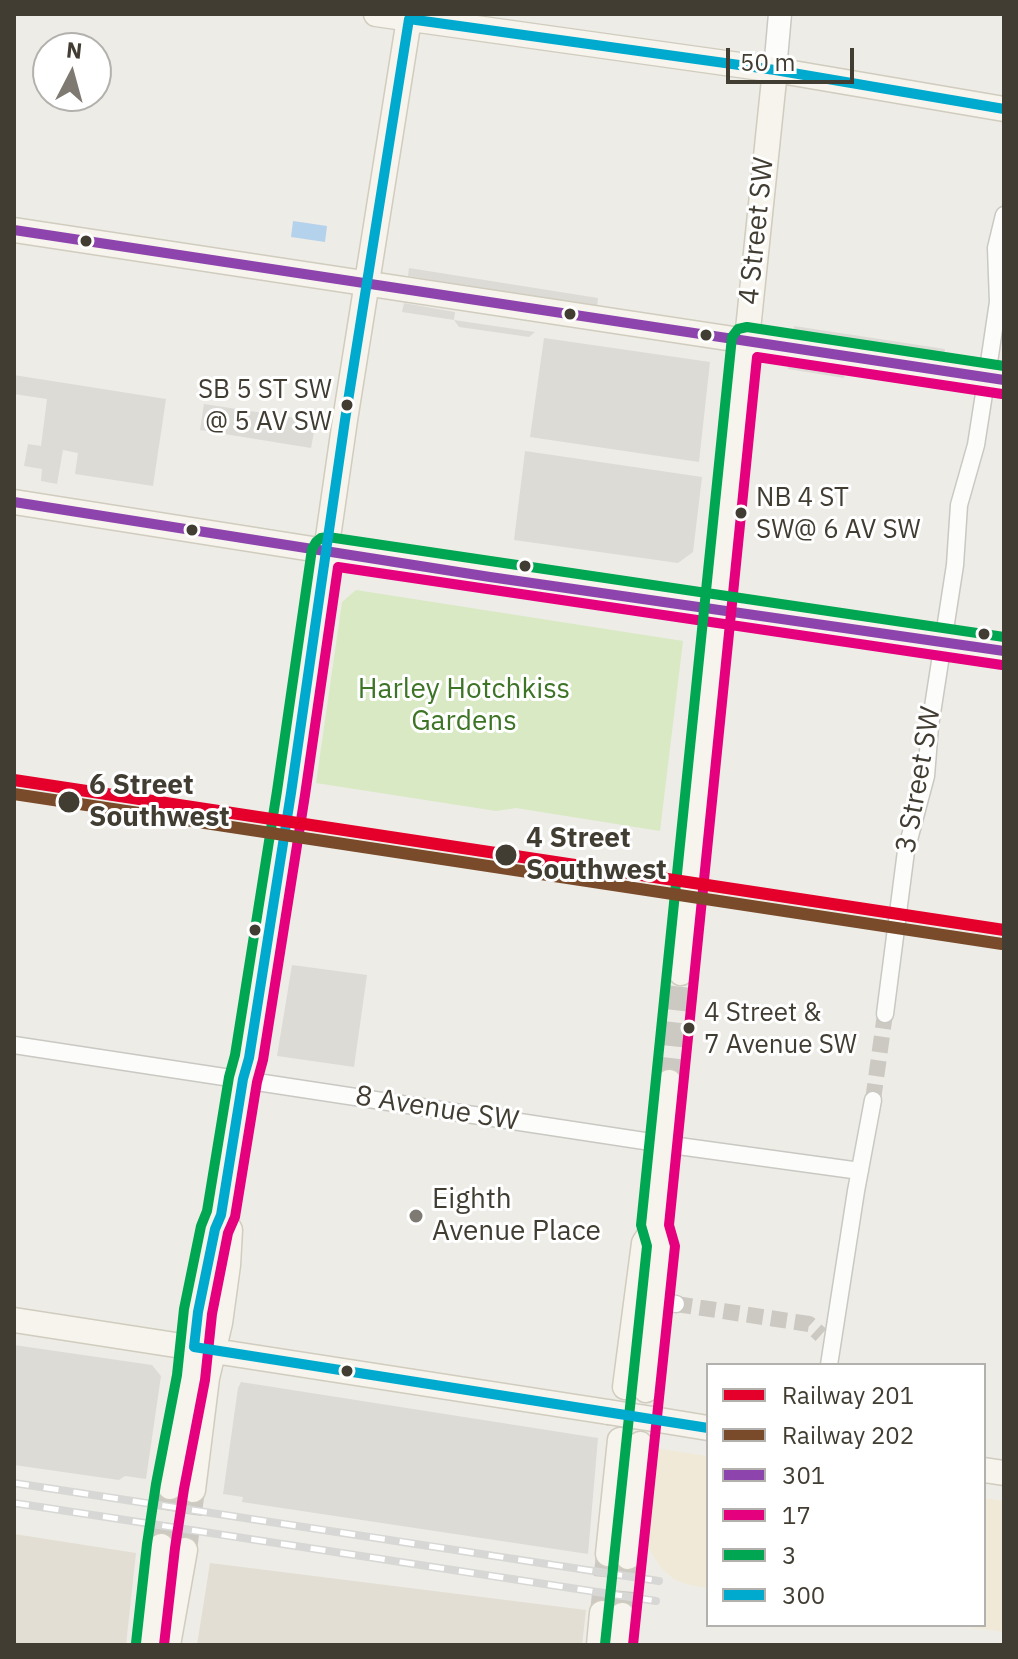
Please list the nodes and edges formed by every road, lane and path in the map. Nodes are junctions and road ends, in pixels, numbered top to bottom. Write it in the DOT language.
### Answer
graph roads {
  1 [pos="376,14"];
  2 [pos="780,14"];
  3 [pos="410,17"];
  4 [pos="775,70"];
  5 [pos="1004,109"];
  6 [pos="1004,215"];
  7 [pos="14,230"];
  8 [pos="367,283"];
  9 [pos="745,341"];
  10 [pos="996,379"];
  11 [pos="14,502"];
  12 [pos="326,551"];
  13 [pos="719,610"];
  14 [pos="942,642"];
  15 [pos="1004,651"];
  16 [pos="681,973"];
  17 [pos="885,1014"];
  18 [pos="14,1045"];
  19 [pos="243,1079"];
  20 [pos="669,1082"];
  21 [pos="873,1100"];
  22 [pos="664,1144"];
  23 [pos="860,1171"];
  24 [pos="655,1226"];
  25 [pos="14,1320"];
  26 [pos="821,1335"];
  27 [pos="204,1349"];
  28 [pos="830,1358"];
  29 [pos="706,1428"];
  30 [pos="630,1442"];
  31 [pos="182,1488"];
  32 [pos="618,1555"];
  33 [pos="150,1645"];
  34 [pos="168,1645"];
  35 [pos="599,1645"];
  36 [pos="619,1645"];
  1 -- 3 [label="main road"];
  2 -- 4 [label="street, 4 Street SW"];
  3 -- 4 [label="main road"];
  3 -- 8 [label="main road"];
  4 -- 5 [label="main road"];
  4 -- 9 [label="main road, 4 Street SW"];
  6 -- 10 [label="street, 3 Street SW"];
  7 -- 8 [label="main road"];
  8 -- 9 [label="main road"];
  8 -- 12 [label="main road"];
  9 -- 10 [label="main road"];
  9 -- 13 [label="main road, 4 Street SW"];
  10 -- 14 [label="street, 3 Street SW"];
  11 -- 12 [label="main road"];
  12 -- 13 [label="main road"];
  12 -- 19 [label="main road"];
  13 -- 14 [label="main road"];
  13 -- 16 [label="main road, 4 Street SW"];
  14 -- 15 [label="main road"];
  14 -- 17 [label="street, 3 Street SW"];
  18 -- 19 [label="street, 8 Avenue SW"];
  19 -- 22 [label="street, 8 Avenue SW"];
  19 -- 27 [label="main road"];
  20 -- 22 [label="main road"];
  21 -- 23 [label="street"];
  22 -- 23 [label="street, 8 Avenue SW"];
  22 -- 24 [label="main road"];
  23 -- 28 [label="street"];
  24 -- 24 [label="main road"];
  25 -- 27 [label="main road"];
  26 -- 28 [label="street"];
  27 -- 29 [label="main road, bridge"];
  27 -- 31 [label="main road"];
  30 -- 32 [label="main road"];
  33 -- 34 [label="main road"];
  35 -- 36 [label="main road"];
}
